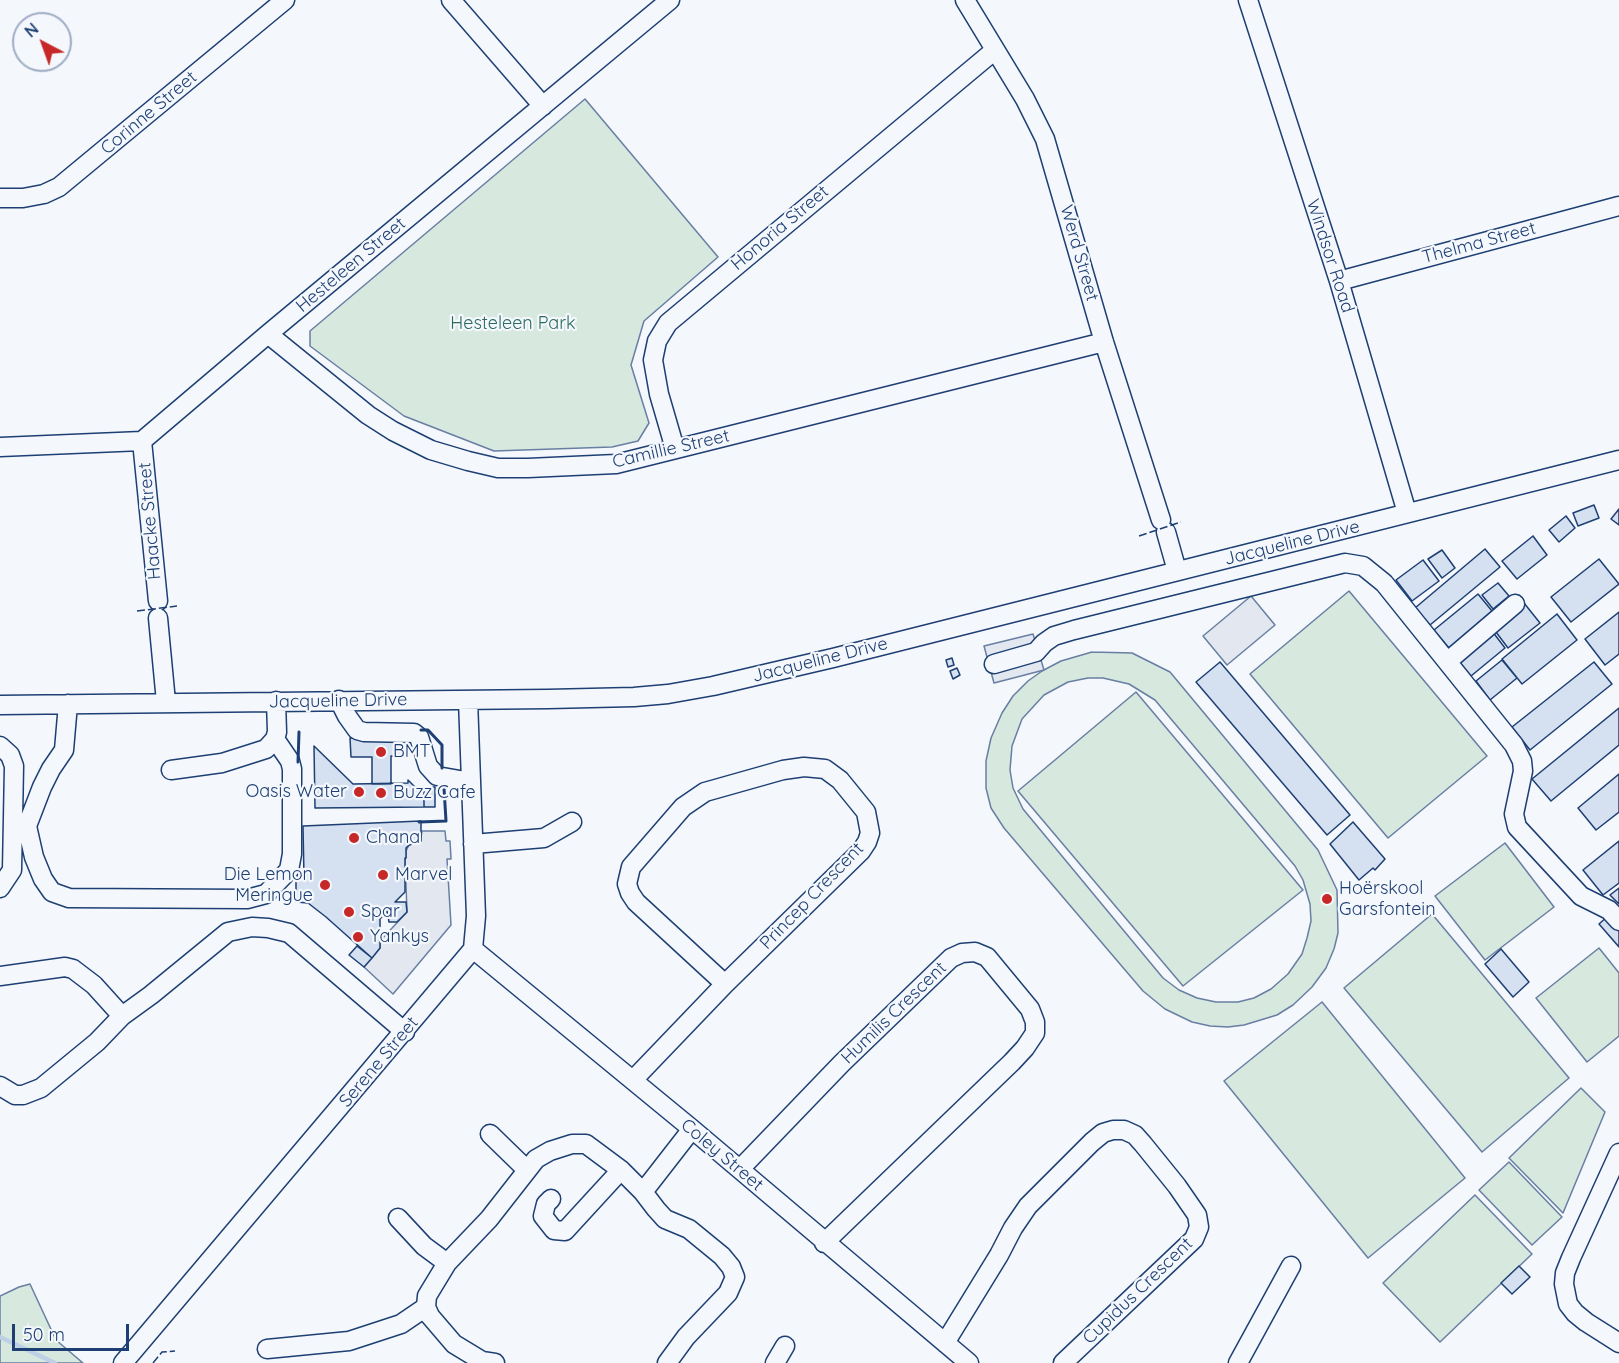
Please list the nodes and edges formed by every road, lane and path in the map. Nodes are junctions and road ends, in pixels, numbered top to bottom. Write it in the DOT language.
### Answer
graph roads {
  1 [pos="285,0"];
  2 [pos="451,0"];
  3 [pos="670,0"];
  4 [pos="965,0"];
  5 [pos="1248,0"];
  6 [pos="995,50"];
  7 [pos="543,106"];
  8 [pos="0,198"];
  9 [pos="1619,206"];
  10 [pos="1339,281"];
  11 [pos="268,334"];
  12 [pos="1104,342"];
  13 [pos="142,441"];
  14 [pos="0,447"];
  15 [pos="675,449"];
  16 [pos="1619,460"];
  17 [pos="1407,513"];
  18 [pos="1246,555"];
  19 [pos="1177,572"];
  20 [pos="1255,586"];
  21 [pos="1515,604"];
  22 [pos="1448,661"];
  23 [pos="994,664"];
  24 [pos="339,700"];
  25 [pos="406,700"];
  26 [pos="468,700"];
  27 [pos="276,701"];
  28 [pos="166,702"];
  29 [pos="68,704"];
  30 [pos="0,705"];
  31 [pos="402,732"];
  32 [pos="275,739"];
  33 [pos="0,746"];
  34 [pos="171,770"];
  35 [pos="471,782"];
  36 [pos="572,822"];
  37 [pos="473,844"];
  38 [pos="0,888"];
  39 [pos="1619,921"];
  40 [pos="473,950"];
  41 [pos="0,976"];
  42 [pos="725,984"];
  43 [pos="122,1016"];
  44 [pos="405,1032"];
  45 [pos="633,1080"];
  46 [pos="0,1086"];
  47 [pos="692,1129"];
  48 [pos="490,1134"];
  49 [pos="1619,1153"];
  50 [pos="740,1169"];
  51 [pos="527,1170"];
  52 [pos="621,1170"];
  53 [pos="643,1192"];
  54 [pos="551,1199"];
  55 [pos="398,1218"];
  56 [pos="824,1242"];
  57 [pos="447,1263"];
  58 [pos="1291,1266"];
  59 [pos="426,1307"];
  60 [pos="945,1343"];
  61 [pos="1619,1343"];
  62 [pos="785,1346"];
  63 [pos="267,1349"];
  64 [pos="485,1362"];
  65 [pos="123,1363"];
  66 [pos="667,1363"];
  67 [pos="775,1363"];
  68 [pos="969,1363"];
  69 [pos="1063,1363"];
  70 [pos="1238,1363"];
  1 -- 8 [label="street, Corinne Street"];
  2 -- 7 [label="street"];
  3 -- 7 [label="street, Hesteleen Street"];
  4 -- 6 [label="street, Werd Street"];
  5 -- 10 [label="street, Windsor Road"];
  6 -- 12 [label="street, Werd Street"];
  6 -- 15 [label="street, Honoria Street"];
  7 -- 11 [label="street, Hesteleen Street"];
  9 -- 10 [label="street, Thelma Street"];
  10 -- 17 [label="street, Windsor Road"];
  11 -- 13 [label="street, Hesteleen Street"];
  11 -- 15 [label="street, Camillie Street"];
  12 -- 15 [label="street, Camillie Street"];
  12 -- 19 [label="street, Werd Street"];
  13 -- 14 [label="street"];
  13 -- 28 [label="street, Haacke Street"];
  16 -- 17 [label="street, Jacqueline Drive"];
  17 -- 18 [label="street, Jacqueline Drive"];
  18 -- 19 [label="street, Jacqueline Drive"];
  18 -- 20 [label="street"];
  19 -- 26 [label="street, Jacqueline Drive"];
  20 -- 22 [label="street"];
  20 -- 23 [label="street"];
  21 -- 22 [label="street"];
  22 -- 39 [label="street"];
  24 -- 25 [label="street, Jacqueline Drive"];
  24 -- 27 [label="street, Jacqueline Drive"];
  24 -- 31 [label="street"];
  25 -- 26 [label="street, Jacqueline Drive"];
  25 -- 31 [label="street"];
  26 -- 35 [label="street"];
  27 -- 28 [label="street, Jacqueline Drive"];
  27 -- 32 [label="street"];
  28 -- 29 [label="street, Jacqueline Drive"];
  29 -- 30 [label="street, Jacqueline Drive"];
  29 -- 32 [label="street"];
  31 -- 35 [label="street"];
  32 -- 34 [label="street"];
  33 -- 38 [label="street"];
  35 -- 37 [label="street"];
  36 -- 37 [label="street"];
  37 -- 40 [label="street"];
  40 -- 44 [label="street, Serene Street"];
  40 -- 45 [label="street, Coley Street"];
  41 -- 43 [label="street"];
  42 -- 42 [label="street, Princep Crescent"];
  42 -- 45 [label="street, Princep Crescent"];
  43 -- 44 [label="street"];
  43 -- 46 [label="street"];
  44 -- 65 [label="street, Serene Street"];
  45 -- 47 [label="street, Coley Street"];
  47 -- 50 [label="street, Coley Street"];
  47 -- 53 [label="street"];
  48 -- 51 [label="street"];
  49 -- 61 [label="street"];
  50 -- 56 [label="street, Coley Street"];
  50 -- 56 [label="street, Humilis Crescent"];
  51 -- 52 [label="street"];
  51 -- 57 [label="street"];
  52 -- 53 [label="street"];
  52 -- 54 [label="street"];
  53 -- 66 [label="street"];
  55 -- 57 [label="street"];
  56 -- 60 [label="street, Coley Street"];
  57 -- 59 [label="street"];
  58 -- 70 [label="street"];
  59 -- 63 [label="street"];
  59 -- 64 [label="street"];
  60 -- 68 [label="street, Coley Street"];
  60 -- 69 [label="street, Cupidus Crescent"];
  62 -- 67 [label="street"];
}
